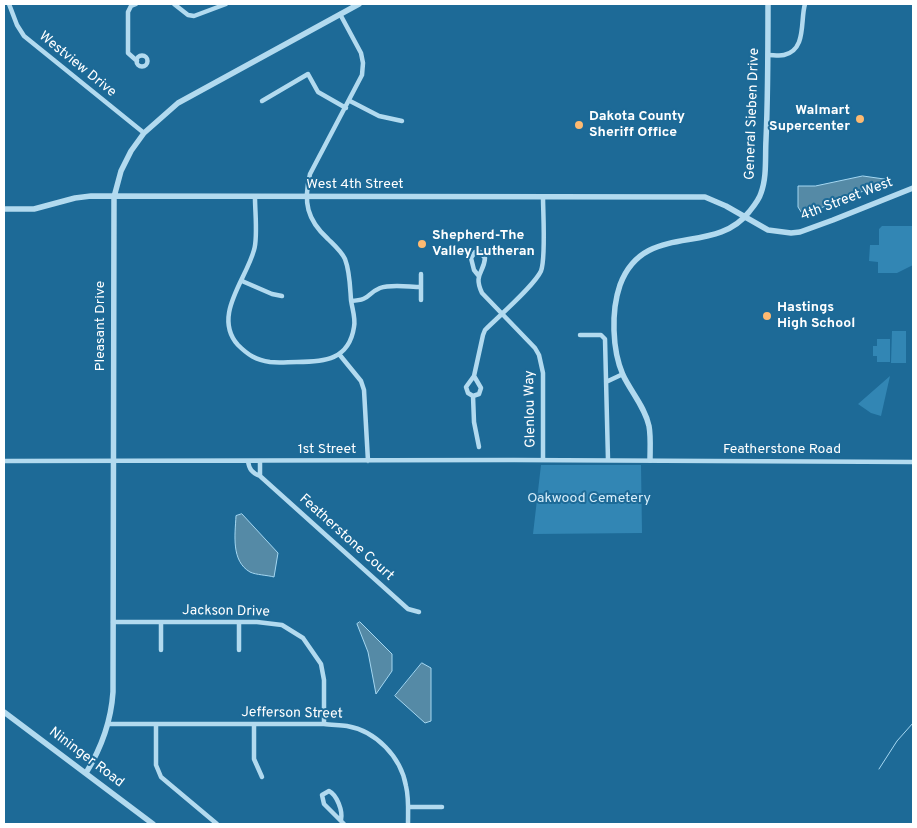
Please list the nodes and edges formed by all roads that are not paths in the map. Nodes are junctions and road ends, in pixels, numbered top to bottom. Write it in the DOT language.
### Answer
graph roads {
  1 [pos="9,4"];
  2 [pos="136,4"];
  3 [pos="174,4"];
  4 [pos="226,4"];
  5 [pos="359,4"];
  6 [pos="768,4"];
  7 [pos="805,4"];
  8 [pos="340,14"];
  9 [pos="768,56"];
  10 [pos="137,61"];
  11 [pos="262,101"];
  12 [pos="350,101"];
  13 [pos="346,108"];
  14 [pos="402,121"];
  15 [pos="144,133"];
  16 [pos="913,188"];
  17 [pos="114,197"];
  18 [pos="307,197"];
  19 [pos="543,197"];
  20 [pos="255,198"];
  21 [pos="707,198"];
  22 [pos="4,209"];
  23 [pos="745,218"];
  24 [pos="421,274"];
  25 [pos="478,275"];
  26 [pos="242,281"];
  27 [pos="421,287"];
  28 [pos="282,296"];
  29 [pos="421,300"];
  30 [pos="351,301"];
  31 [pos="502,313"];
  32 [pos="580,335"];
  33 [pos="339,354"];
  34 [pos="623,374"];
  35 [pos="474,376"];
  36 [pos="606,382"];
  37 [pos="473,396"];
  38 [pos="479,447"];
  39 [pos="248,460"];
  40 [pos="543,460"];
  41 [pos="608,460"];
  42 [pos="650,460"];
  43 [pos="4,461"];
  44 [pos="113,461"];
  45 [pos="260,461"];
  46 [pos="368,461"];
  47 [pos="913,462"];
  48 [pos="260,476"];
  49 [pos="419,612"];
  50 [pos="113,622"];
  51 [pos="161,622"];
  52 [pos="239,622"];
  53 [pos="161,650"];
  54 [pos="239,650"];
  55 [pos="4,712"];
  56 [pos="109,724"];
  57 [pos="254,724"];
  58 [pos="324,724"];
  59 [pos="156,725"];
  60 [pos="86,772"];
  61 [pos="262,777"];
  62 [pos="408,807"];
  63 [pos="442,807"];
  64 [pos="342,822"];
  65 [pos="153,824"];
  66 [pos="217,824"];
  67 [pos="408,824"];
  1 -- 15 [label="street, Westview Drive"];
  2 -- 10 [label="street"];
  3 -- 4 [label="street"];
  5 -- 8 [label="street, Pleasant Drive"];
  6 -- 9 [label="street, General Sieben Drive"];
  7 -- 9 [label="street"];
  8 -- 12 [label="street"];
  8 -- 15 [label="street, Pleasant Drive"];
  9 -- 23 [label="street, General Sieben Drive"];
  11 -- 13 [label="street"];
  12 -- 13 [label="street"];
  12 -- 14 [label="street"];
  13 -- 18 [label="street"];
  15 -- 17 [label="street, Pleasant Drive"];
  16 -- 23 [label="street, 4th Street West"];
  17 -- 20 [label="street, West 4th Street"];
  17 -- 22 [label="street, West 4th Street"];
  17 -- 44 [label="street, Pleasant Drive"];
  18 -- 19 [label="street, West 4th Street"];
  18 -- 20 [label="street, West 4th Street"];
  18 -- 30 [label="street"];
  19 -- 21 [label="street, West 4th Street"];
  19 -- 31 [label="street"];
  20 -- 26 [label="street"];
  21 -- 23 [label="street, 4th Street West"];
  23 -- 34 [label="street, General Sieben Drive"];
  24 -- 27 [label="street"];
  25 -- 25 [label="street, Glenlou Way"];
  25 -- 31 [label="street, Glenlou Way"];
  26 -- 28 [label="street"];
  26 -- 33 [label="street"];
  27 -- 29 [label="street"];
  27 -- 30 [label="street"];
  30 -- 33 [label="street"];
  31 -- 35 [label="street"];
  31 -- 40 [label="street, Glenlou Way"];
  32 -- 36 [label="street"];
  33 -- 46 [label="street"];
  34 -- 36 [label="street"];
  34 -- 42 [label="street, General Sieben Drive"];
  35 -- 37 [label="street"];
  35 -- 37 [label="street"];
  36 -- 41 [label="street"];
  37 -- 38 [label="street"];
  39 -- 44 [label="street, 1st Street"];
  39 -- 45 [label="street, 1st Street"];
  39 -- 48 [label="street, Featherstone Court"];
  40 -- 41 [label="street, 1st Street"];
  40 -- 46 [label="street, 1st Street"];
  41 -- 42 [label="street, 1st Street"];
  42 -- 47 [label="street, Featherstone Road"];
  43 -- 44 [label="street, 1st Street"];
  44 -- 50 [label="street, Pleasant Drive"];
  45 -- 46 [label="street, 1st Street"];
  45 -- 48 [label="street"];
  48 -- 49 [label="street, Featherstone Court"];
  50 -- 51 [label="street, Jackson Drive"];
  50 -- 56 [label="street, Pleasant Drive"];
  51 -- 52 [label="street, Jackson Drive"];
  51 -- 53 [label="street"];
  52 -- 54 [label="street"];
  52 -- 58 [label="street, Jackson Drive"];
  55 -- 60 [label="street, Nininger Road"];
  56 -- 59 [label="street, Jefferson Street"];
  56 -- 60 [label="street, Pleasant Drive"];
  57 -- 58 [label="street, Jefferson Street"];
  57 -- 59 [label="street, Jefferson Street"];
  57 -- 61 [label="street"];
  58 -- 62 [label="street, Jefferson Street"];
  59 -- 66 [label="street"];
  60 -- 65 [label="street, Nininger Road"];
  62 -- 63 [label="street"];
  62 -- 67 [label="street, Jefferson Street"];
  64 -- 64 [label="street"];
}
